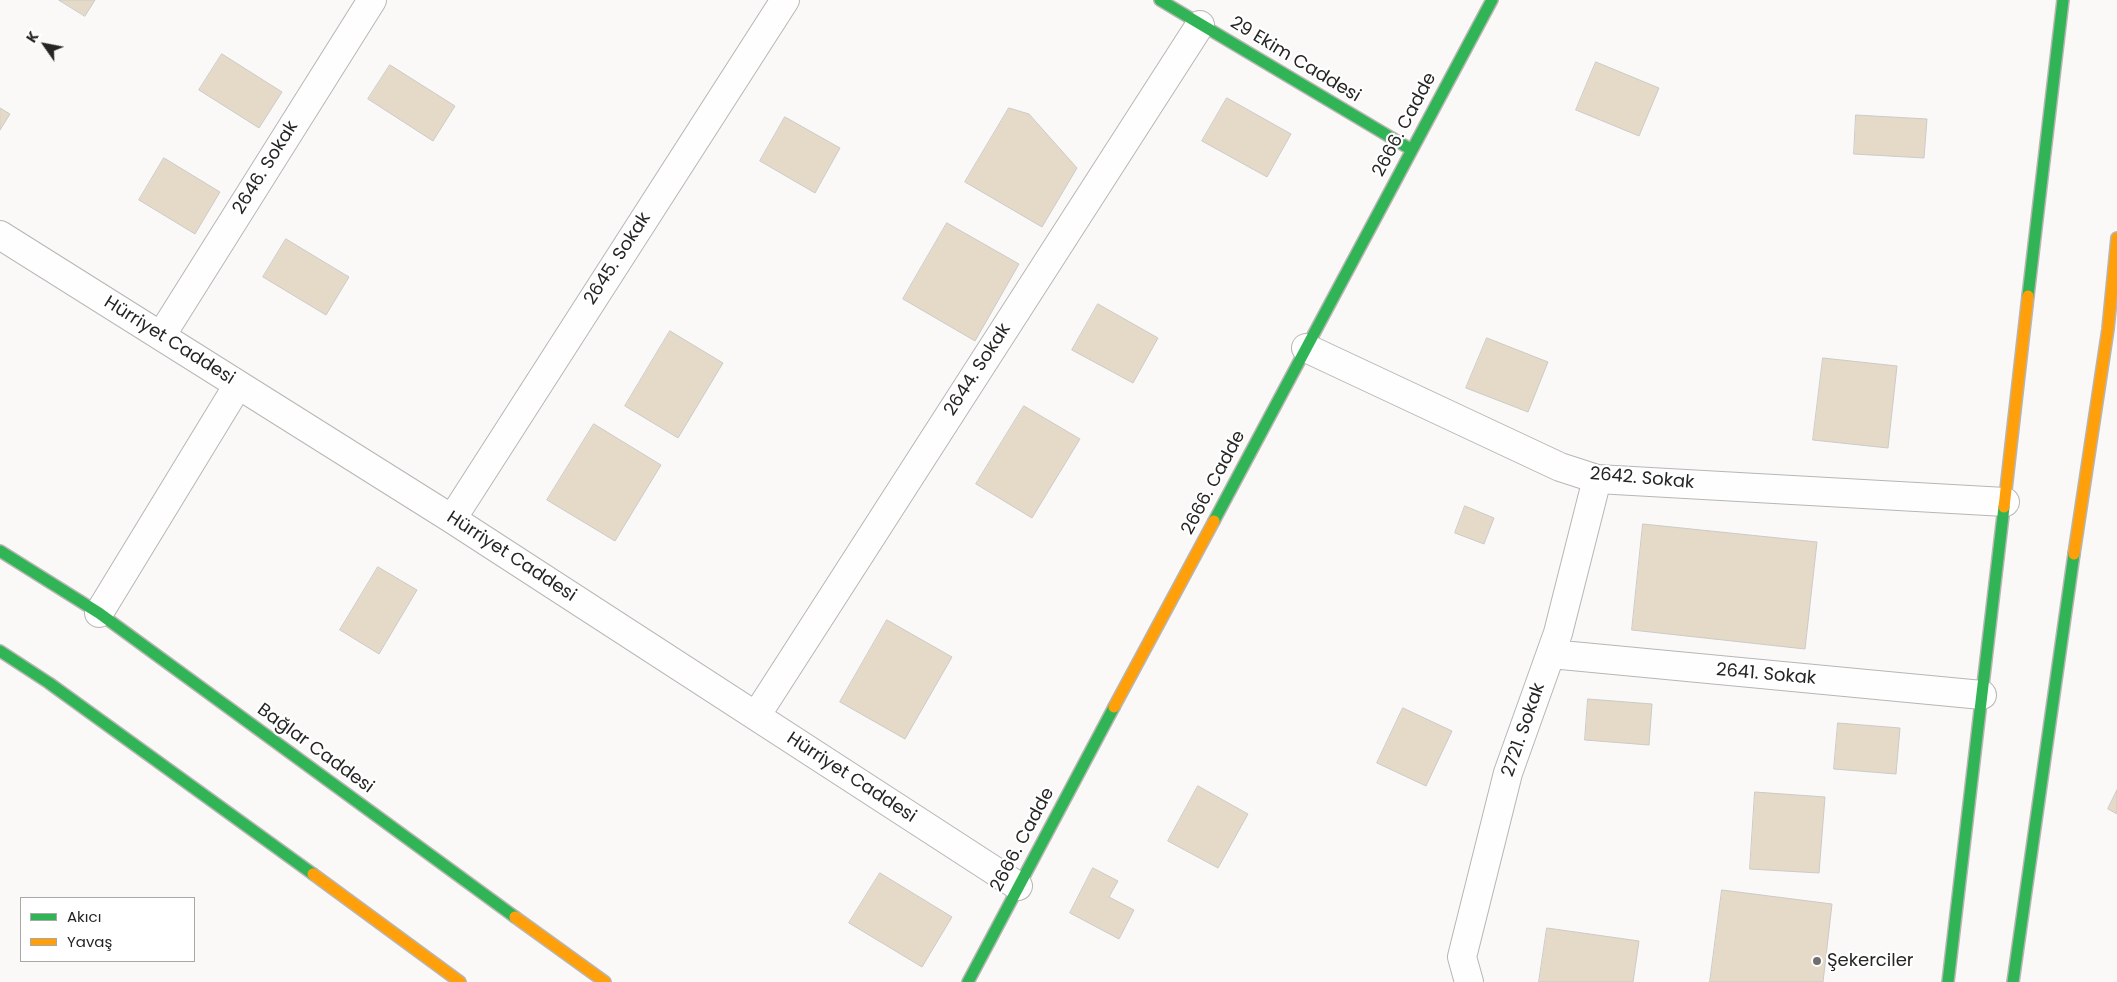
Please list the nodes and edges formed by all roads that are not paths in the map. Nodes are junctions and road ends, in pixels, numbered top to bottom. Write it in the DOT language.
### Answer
graph roads {
  1 [pos="372,0"];
  2 [pos="785,0"];
  3 [pos="1160,0"];
  4 [pos="1492,0"];
  5 [pos="2063,0"];
  6 [pos="1200,25"];
  7 [pos="1412,150"];
  8 [pos="0,235"];
  9 [pos="2117,238"];
  10 [pos="2113,329"];
  11 [pos="161,336"];
  12 [pos="1306,348"];
  13 [pos="238,385"];
  14 [pos="1597,479"];
  15 [pos="2005,502"];
  16 [pos="452,519"];
  17 [pos="0,551"];
  18 [pos="99,613"];
  19 [pos="0,651"];
  20 [pos="1551,654"];
  21 [pos="1982,695"];
  22 [pos="756,716"];
  23 [pos="1018,886"];
  24 [pos="460,982"];
  25 [pos="604,982"];
  26 [pos="968,982"];
  27 [pos="1469,982"];
  28 [pos="1948,982"];
  29 [pos="2013,982"];
  1 -- 11 [label="street, 2646. Sokak"];
  2 -- 16 [label="street, 2645. Sokak"];
  3 -- 6 [label="main road, 29 Ekim Caddesi"];
  4 -- 7 [label="main road, 2666. Cadde"];
  5 -- 15 [label="main road"];
  6 -- 7 [label="main road, 29 Ekim Caddesi"];
  6 -- 22 [label="street, 2644. Sokak"];
  7 -- 12 [label="main road, 2666. Cadde"];
  8 -- 11 [label="street, Hürriyet Caddesi"];
  9 -- 10 [label="main road"];
  10 -- 29 [label="main road"];
  11 -- 13 [label="street, Hürriyet Caddesi"];
  12 -- 14 [label="street, 2642. Sokak"];
  12 -- 23 [label="main road, 2666. Cadde"];
  13 -- 16 [label="street, Hürriyet Caddesi"];
  13 -- 18 [label="street"];
  14 -- 15 [label="street, 2642. Sokak"];
  14 -- 20 [label="street, 2721. Sokak"];
  15 -- 21 [label="main road"];
  16 -- 22 [label="street, Hürriyet Caddesi"];
  17 -- 18 [label="main road, Bağlar Caddesi"];
  18 -- 25 [label="main road, Bağlar Caddesi"];
  19 -- 24 [label="main road"];
  20 -- 21 [label="street, 2641. Sokak"];
  20 -- 27 [label="street, 2721. Sokak"];
  21 -- 28 [label="main road"];
  22 -- 23 [label="street, Hürriyet Caddesi"];
  23 -- 26 [label="main road, 2666. Cadde"];
}
